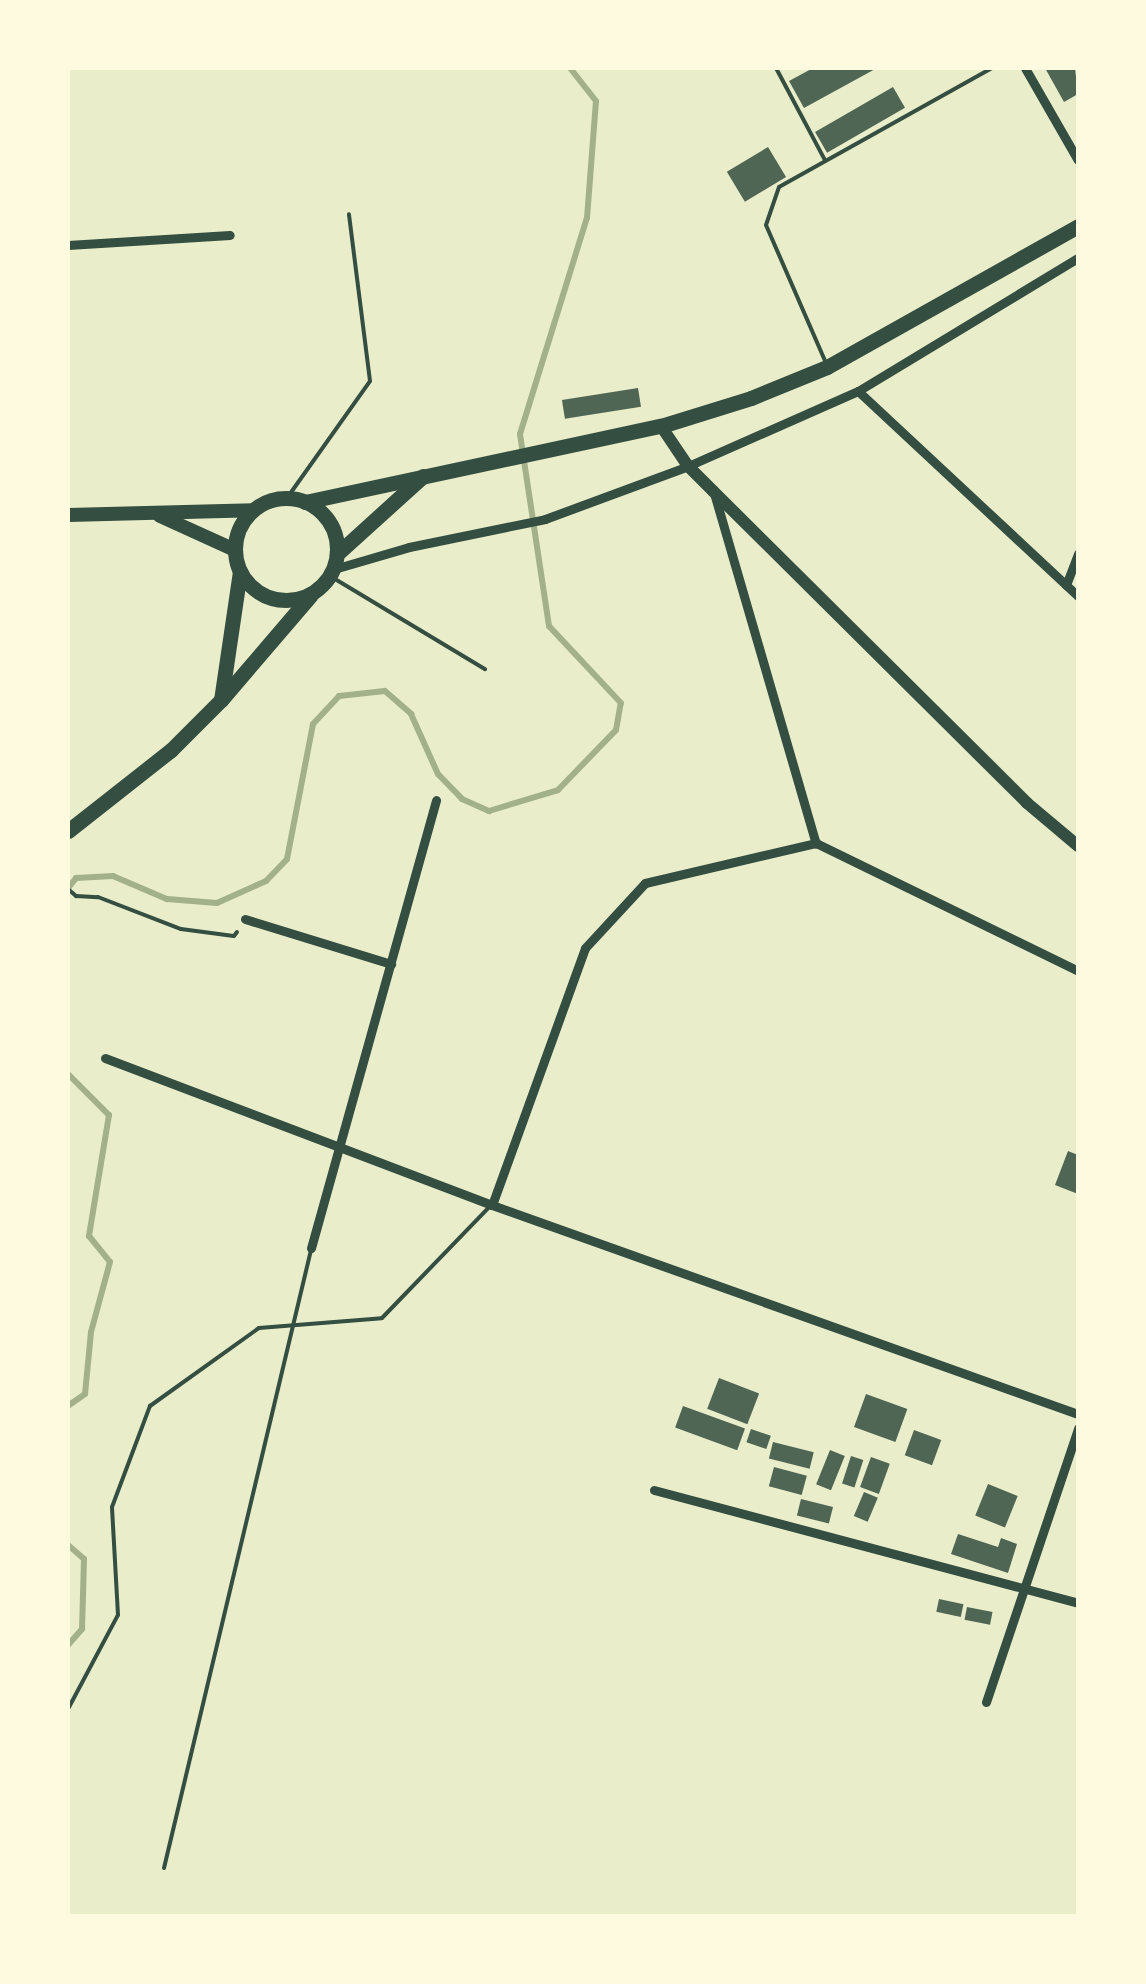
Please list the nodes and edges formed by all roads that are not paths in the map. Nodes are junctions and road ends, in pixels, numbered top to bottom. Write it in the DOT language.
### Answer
graph roads {
  1 [pos="776,68"];
  2 [pos="992,68"];
  3 [pos="1025,68"];
  4 [pos="825,160"];
  5 [pos="1078,160"];
  6 [pos="349,214"];
  7 [pos="1078,226"];
  8 [pos="230,235"];
  9 [pos="68,245"];
  10 [pos="1078,258"];
  11 [pos="828,367"];
  12 [pos="858,391"];
  13 [pos="661,426"];
  14 [pos="688,466"];
  15 [pos="424,475"];
  16 [pos="713,491"];
  17 [pos="287,498"];
  18 [pos="305,502"];
  19 [pos="254,510"];
  20 [pos="155,513"];
  21 [pos="68,514"];
  22 [pos="235,550"];
  23 [pos="1078,553"];
  24 [pos="334,566"];
  25 [pos="240,572"];
  26 [pos="1066,585"];
  27 [pos="311,595"];
  28 [pos="1078,596"];
  29 [pos="485,669"];
  30 [pos="220,700"];
  31 [pos="436,800"];
  32 [pos="68,831"];
  33 [pos="816,843"];
  34 [pos="1078,846"];
  35 [pos="245,919"];
  36 [pos="391,964"];
  37 [pos="1078,971"];
  38 [pos="105,1058"];
  39 [pos="340,1146"];
  40 [pos="492,1205"];
  41 [pos="312,1248"];
  42 [pos="291,1326"];
  43 [pos="1078,1414"];
  44 [pos="1078,1428"];
  45 [pos="654,1490"];
  46 [pos="1024,1588"];
  47 [pos="1078,1603"];
  48 [pos="986,1702"];
  49 [pos="68,1709"];
  50 [pos="164,1868"];
  1 -- 4 [label="lane"];
  2 -- 4 [label="lane"];
  3 -- 5 [label="street"];
  4 -- 11 [label="lane"];
  6 -- 17 [label="lane"];
  7 -- 11 [label="highway"];
  8 -- 9 [label="street"];
  10 -- 12 [label="street"];
  11 -- 13 [label="highway"];
  12 -- 14 [label="street"];
  12 -- 26 [label="street"];
  13 -- 14 [label="main road"];
  13 -- 15 [label="highway"];
  14 -- 16 [label="main road"];
  14 -- 24 [label="street"];
  15 -- 18 [label="highway"];
  15 -- 24 [label="highway"];
  16 -- 33 [label="street"];
  16 -- 34 [label="main road"];
  17 -- 18 [label="highway"];
  17 -- 19 [label="highway"];
  18 -- 24 [label="highway"];
  19 -- 20 [label="main road"];
  19 -- 22 [label="highway"];
  20 -- 21 [label="main road"];
  20 -- 22 [label="main road"];
  22 -- 25 [label="highway"];
  23 -- 26 [label="street"];
  24 -- 27 [label="highway"];
  24 -- 29 [label="lane"];
  25 -- 27 [label="highway"];
  25 -- 30 [label="highway"];
  26 -- 28 [label="street"];
  27 -- 30 [label="highway"];
  30 -- 32 [label="highway"];
  31 -- 36 [label="street"];
  33 -- 37 [label="street"];
  33 -- 40 [label="street"];
  35 -- 36 [label="street"];
  36 -- 39 [label="street"];
  38 -- 39 [label="street"];
  39 -- 40 [label="street"];
  39 -- 41 [label="street"];
  40 -- 42 [label="lane"];
  40 -- 43 [label="street"];
  41 -- 42 [label="lane"];
  42 -- 49 [label="lane"];
  42 -- 50 [label="lane"];
  44 -- 46 [label="street"];
  45 -- 46 [label="street"];
  46 -- 47 [label="street"];
  46 -- 48 [label="street"];
}
